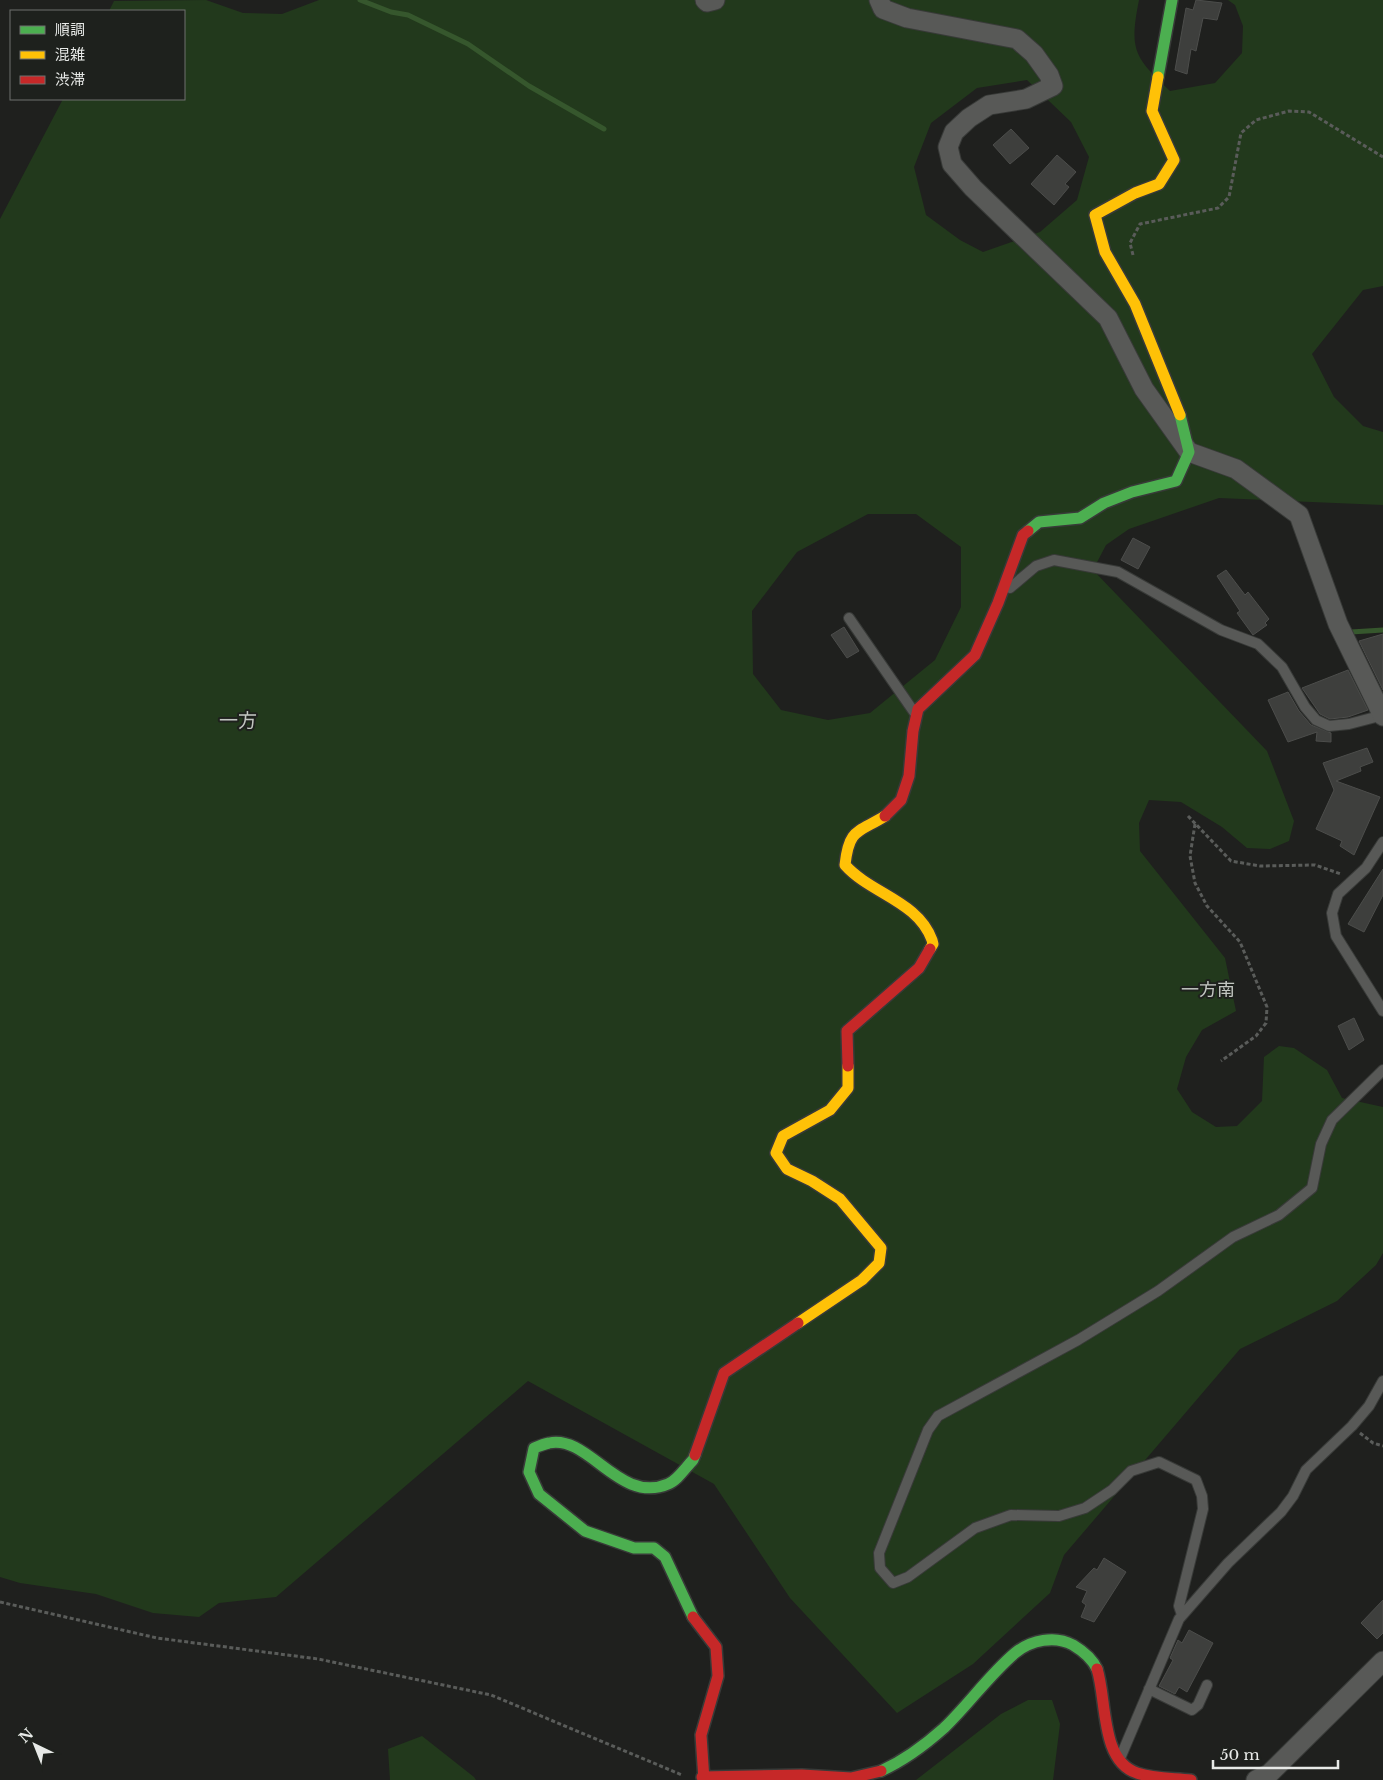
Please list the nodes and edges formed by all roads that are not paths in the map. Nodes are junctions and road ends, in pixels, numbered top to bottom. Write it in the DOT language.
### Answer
graph roads {
  1 [pos="705,0"];
  2 [pos="715,0"];
  3 [pos="879,0"];
  4 [pos="1172,0"];
  5 [pos="1189,452"];
  6 [pos="1001,595"];
  7 [pos="849,618"];
  8 [pos="917,715"];
  9 [pos="1383,715"];
  10 [pos="1383,842"];
  11 [pos="1383,1012"];
  12 [pos="1383,1070"];
  13 [pos="1383,1381"];
  14 [pos="1182,1615"];
  15 [pos="1383,1660"];
  16 [pos="1208,1685"];
  17 [pos="1149,1689"];
  18 [pos="1119,1760"];
  19 [pos="703,1778"];
  20 [pos="1191,1780"];
  21 [pos="1256,1780"];
  1 -- 2 [label="street"];
  3 -- 5 [label="street"];
  4 -- 5 [label="street"];
  5 -- 6 [label="street"];
  5 -- 9 [label="street"];
  6 -- 8 [label="street"];
  6 -- 9 [label="lane"];
  7 -- 8 [label="lane"];
  8 -- 19 [label="street"];
  10 -- 11 [label="lane"];
  12 -- 14 [label="lane"];
  13 -- 14 [label="lane"];
  14 -- 17 [label="lane"];
  15 -- 21 [label="street"];
  16 -- 17 [label="lane"];
  17 -- 18 [label="lane"];
  18 -- 19 [label="street"];
  18 -- 20 [label="street"];
}
